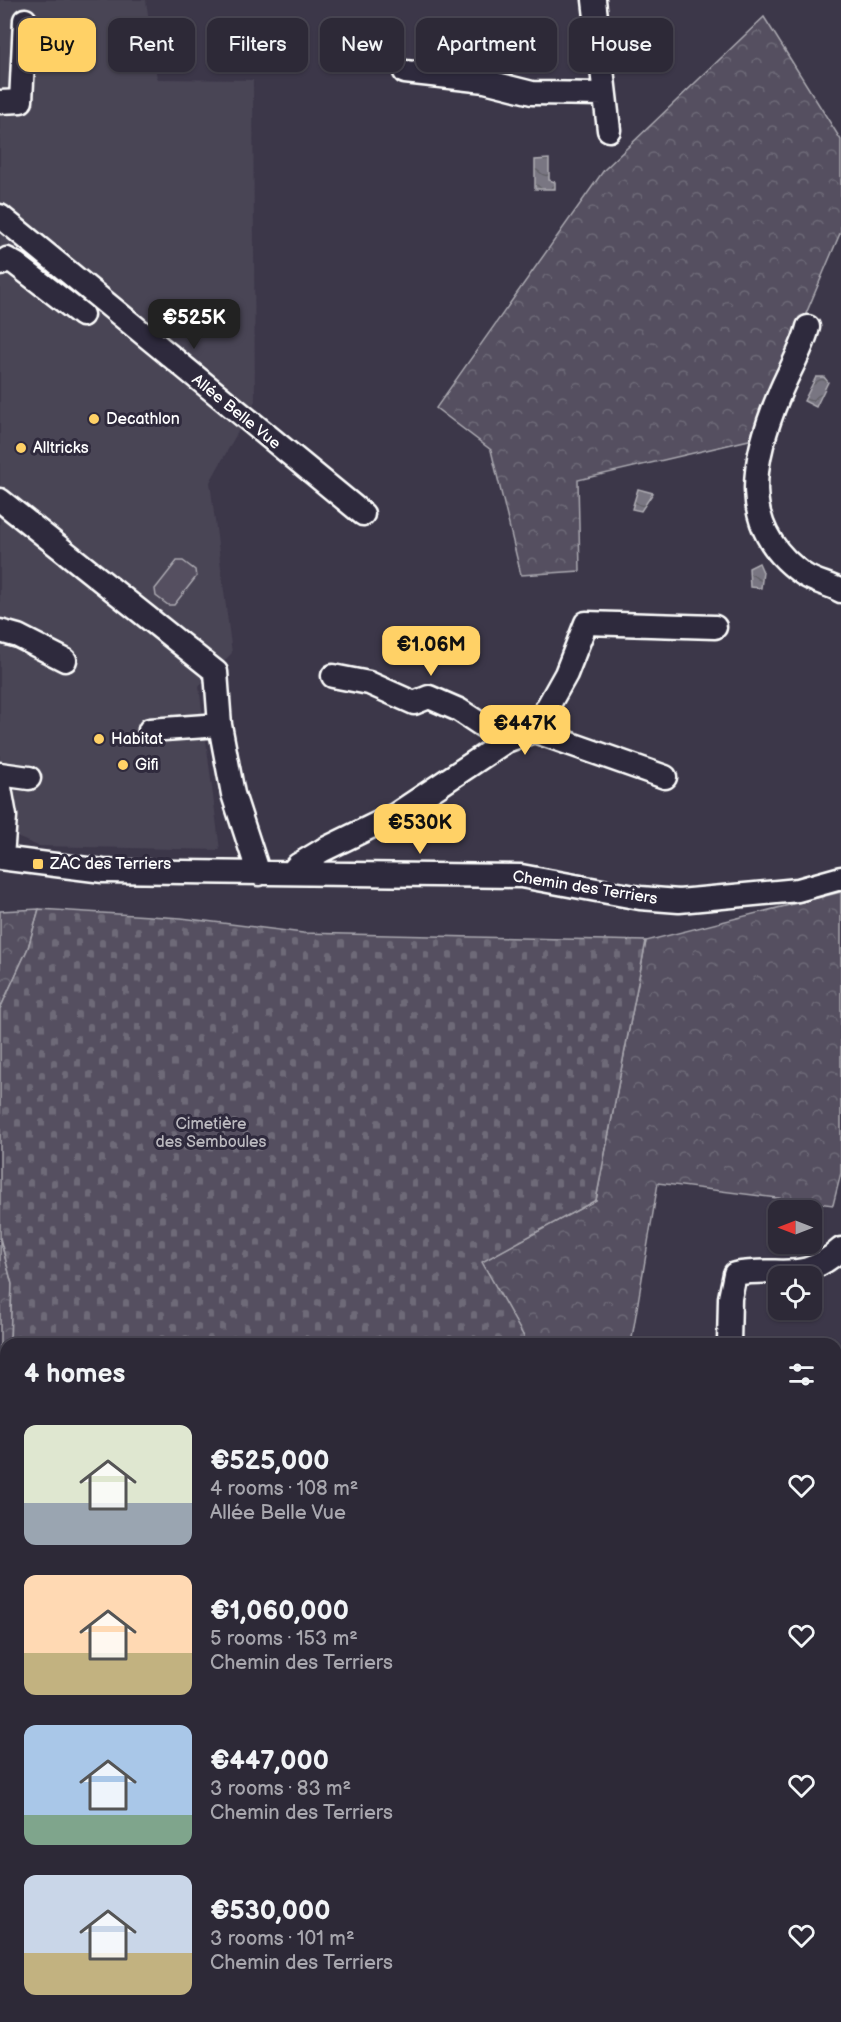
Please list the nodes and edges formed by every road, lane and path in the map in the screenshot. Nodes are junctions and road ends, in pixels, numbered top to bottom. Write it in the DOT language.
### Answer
graph roads {
  1 [pos="594,0"];
  2 [pos="22,72"];
  3 [pos="405,72"];
  4 [pos="604,94"];
  5 [pos="0,102"];
  6 [pos="609,130"];
  7 [pos="0,216"];
  8 [pos="0,264"];
  9 [pos="82,315"];
  10 [pos="808,327"];
  11 [pos="0,500"];
  12 [pos="363,514"];
  13 [pos="841,591"];
  14 [pos="715,627"];
  15 [pos="0,631"];
  16 [pos="65,660"];
  17 [pos="333,676"];
  18 [pos="220,725"];
  19 [pos="150,730"];
  20 [pos="534,731"];
  21 [pos="506,741"];
  22 [pos="0,774"];
  23 [pos="665,777"];
  24 [pos="30,778"];
  25 [pos="0,788"];
  26 [pos="1,858"];
  27 [pos="291,873"];
  28 [pos="259,874"];
  29 [pos="841,878"];
  30 [pos="841,1249"];
  31 [pos="729,1338"];
  1 -- 4 [label="street"];
  2 -- 5 [label="street"];
  3 -- 4 [label="street"];
  4 -- 6 [label="street"];
  7 -- 12 [label="street, Allée Belle Vue"];
  8 -- 9 [label="street"];
  10 -- 13 [label="street"];
  11 -- 18 [label="street"];
  14 -- 20 [label="street"];
  15 -- 16 [label="street"];
  17 -- 21 [label="street"];
  18 -- 19 [label="street"];
  18 -- 28 [label="street"];
  20 -- 21 [label="street"];
  20 -- 23 [label="street"];
  21 -- 27 [label="street"];
  22 -- 24 [label="street"];
  25 -- 26 [label="street"];
  26 -- 28 [label="street, Chemin des Terriers"];
  27 -- 28 [label="street, Chemin des Terriers"];
  27 -- 29 [label="street, Chemin des Terriers"];
  30 -- 31 [label="street"];
}
